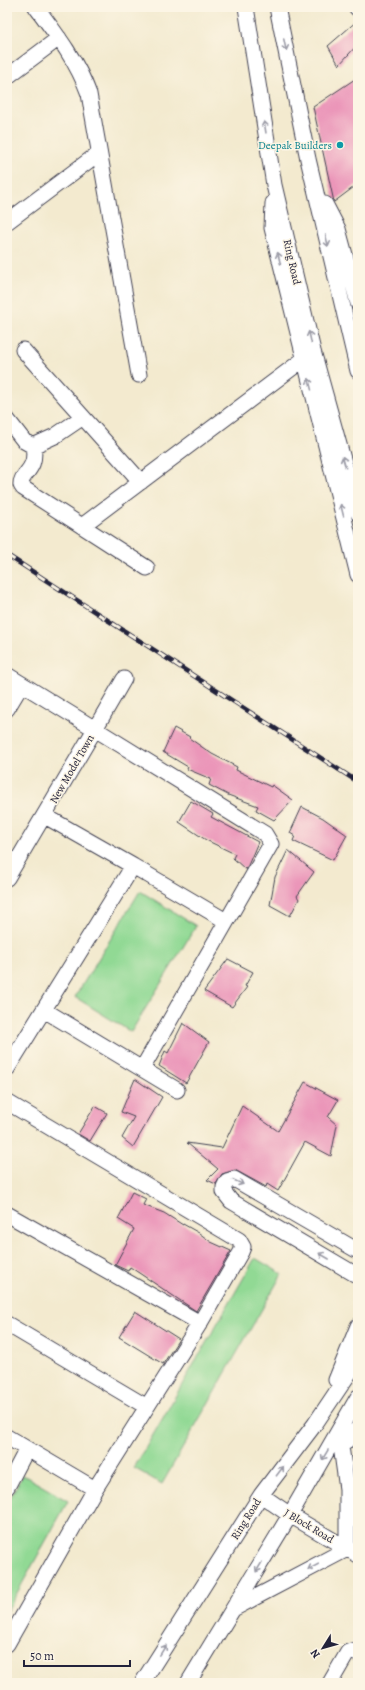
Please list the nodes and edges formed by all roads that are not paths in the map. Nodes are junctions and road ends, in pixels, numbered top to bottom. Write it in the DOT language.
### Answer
graph roads {
  1 [pos="36,7"];
  2 [pos="246,7"];
  3 [pos="277,7"];
  4 [pos="59,38"];
  5 [pos="7,77"];
  6 [pos="99,153"];
  7 [pos="313,181"];
  8 [pos="274,185"];
  9 [pos="7,222"];
  10 [pos="358,303"];
  11 [pos="23,350"];
  12 [pos="304,359"];
  13 [pos="358,371"];
  14 [pos="139,375"];
  15 [pos="83,417"];
  16 [pos="7,419"];
  17 [pos="33,446"];
  18 [pos="140,482"];
  19 [pos="358,513"];
  20 [pos="82,526"];
  21 [pos="147,568"];
  22 [pos="358,575"];
  23 [pos="7,675"];
  24 [pos="124,679"];
  25 [pos="22,684"];
  26 [pos="7,709"];
  27 [pos="95,729"];
  28 [pos="45,816"];
  29 [pos="133,866"];
  30 [pos="7,878"];
  31 [pos="226,921"];
  32 [pos="44,1010"];
  33 [pos="142,1069"];
  34 [pos="7,1070"];
  35 [pos="177,1090"];
  36 [pos="7,1102"];
  37 [pos="7,1214"];
  38 [pos="358,1250"];
  39 [pos="358,1276"];
  40 [pos="200,1323"];
  41 [pos="7,1324"];
  42 [pos="358,1326"];
  43 [pos="358,1360"];
  44 [pos="358,1397"];
  45 [pos="147,1407"];
  46 [pos="315,1424"];
  47 [pos="358,1428"];
  48 [pos="339,1432"];
  49 [pos="7,1437"];
  50 [pos="341,1447"];
  51 [pos="27,1449"];
  52 [pos="7,1487"];
  53 [pos="95,1489"];
  54 [pos="261,1495"];
  55 [pos="290,1515"];
  56 [pos="352,1552"];
  57 [pos="234,1608"];
  58 [pos="7,1644"];
  59 [pos="358,1654"];
  60 [pos="142,1683"];
  61 [pos="188,1683"];
  62 [pos="330,1683"];
  1 -- 4 [label="street"];
  8 -- 2 [label="street, Ring Road, one-way"];
  3 -- 7 [label="street, one-way"];
  4 -- 5 [label="street"];
  4 -- 6 [label="street"];
  6 -- 9 [label="street"];
  6 -- 14 [label="street"];
  7 -- 10 [label="street"];
  7 -- 13 [label="street, one-way"];
  12 -- 8 [label="street, one-way"];
  19 -- 8 [label="street, Ring Road, one-way"];
  11 -- 15 [label="street"];
  12 -- 18 [label="street"];
  22 -- 12 [label="street, one-way"];
  15 -- 17 [label="street"];
  15 -- 18 [label="street"];
  16 -- 17 [label="street"];
  17 -- 20 [label="street"];
  18 -- 20 [label="street"];
  20 -- 21 [label="street"];
  23 -- 25 [label="street, New Model Town"];
  24 -- 27 [label="street"];
  25 -- 26 [label="street"];
  25 -- 27 [label="street, New Model Town"];
  27 -- 28 [label="street, New Model Town"];
  27 -- 31 [label="street"];
  28 -- 29 [label="street"];
  28 -- 30 [label="street, New Model Town"];
  29 -- 31 [label="street"];
  29 -- 32 [label="street"];
  31 -- 33 [label="street"];
  32 -- 33 [label="street"];
  32 -- 34 [label="street"];
  33 -- 35 [label="street"];
  36 -- 40 [label="street"];
  37 -- 40 [label="street"];
  39 -- 38 [label="street, one-way"];
  40 -- 45 [label="street"];
  41 -- 45 [label="street"];
  42 -- 46 [label="street"];
  43 -- 46 [label="street, Ring Road"];
  44 -- 48 [label="street"];
  45 -- 53 [label="street"];
  54 -- 46 [label="street, Ring Road, one-way"];
  47 -- 50 [label="street"];
  48 -- 50 [label="street"];
  48 -- 55 [label="street, one-way"];
  49 -- 51 [label="street"];
  50 -- 56 [label="street"];
  51 -- 52 [label="street"];
  51 -- 53 [label="street"];
  53 -- 58 [label="street"];
  54 -- 55 [label="street, J Block Road"];
  60 -- 54 [label="street, Ring Road, one-way"];
  55 -- 56 [label="street, J Block Road"];
  55 -- 57 [label="street, one-way"];
  56 -- 57 [label="street, one-way"];
  57 -- 61 [label="street"];
  59 -- 62 [label="street"];
}
